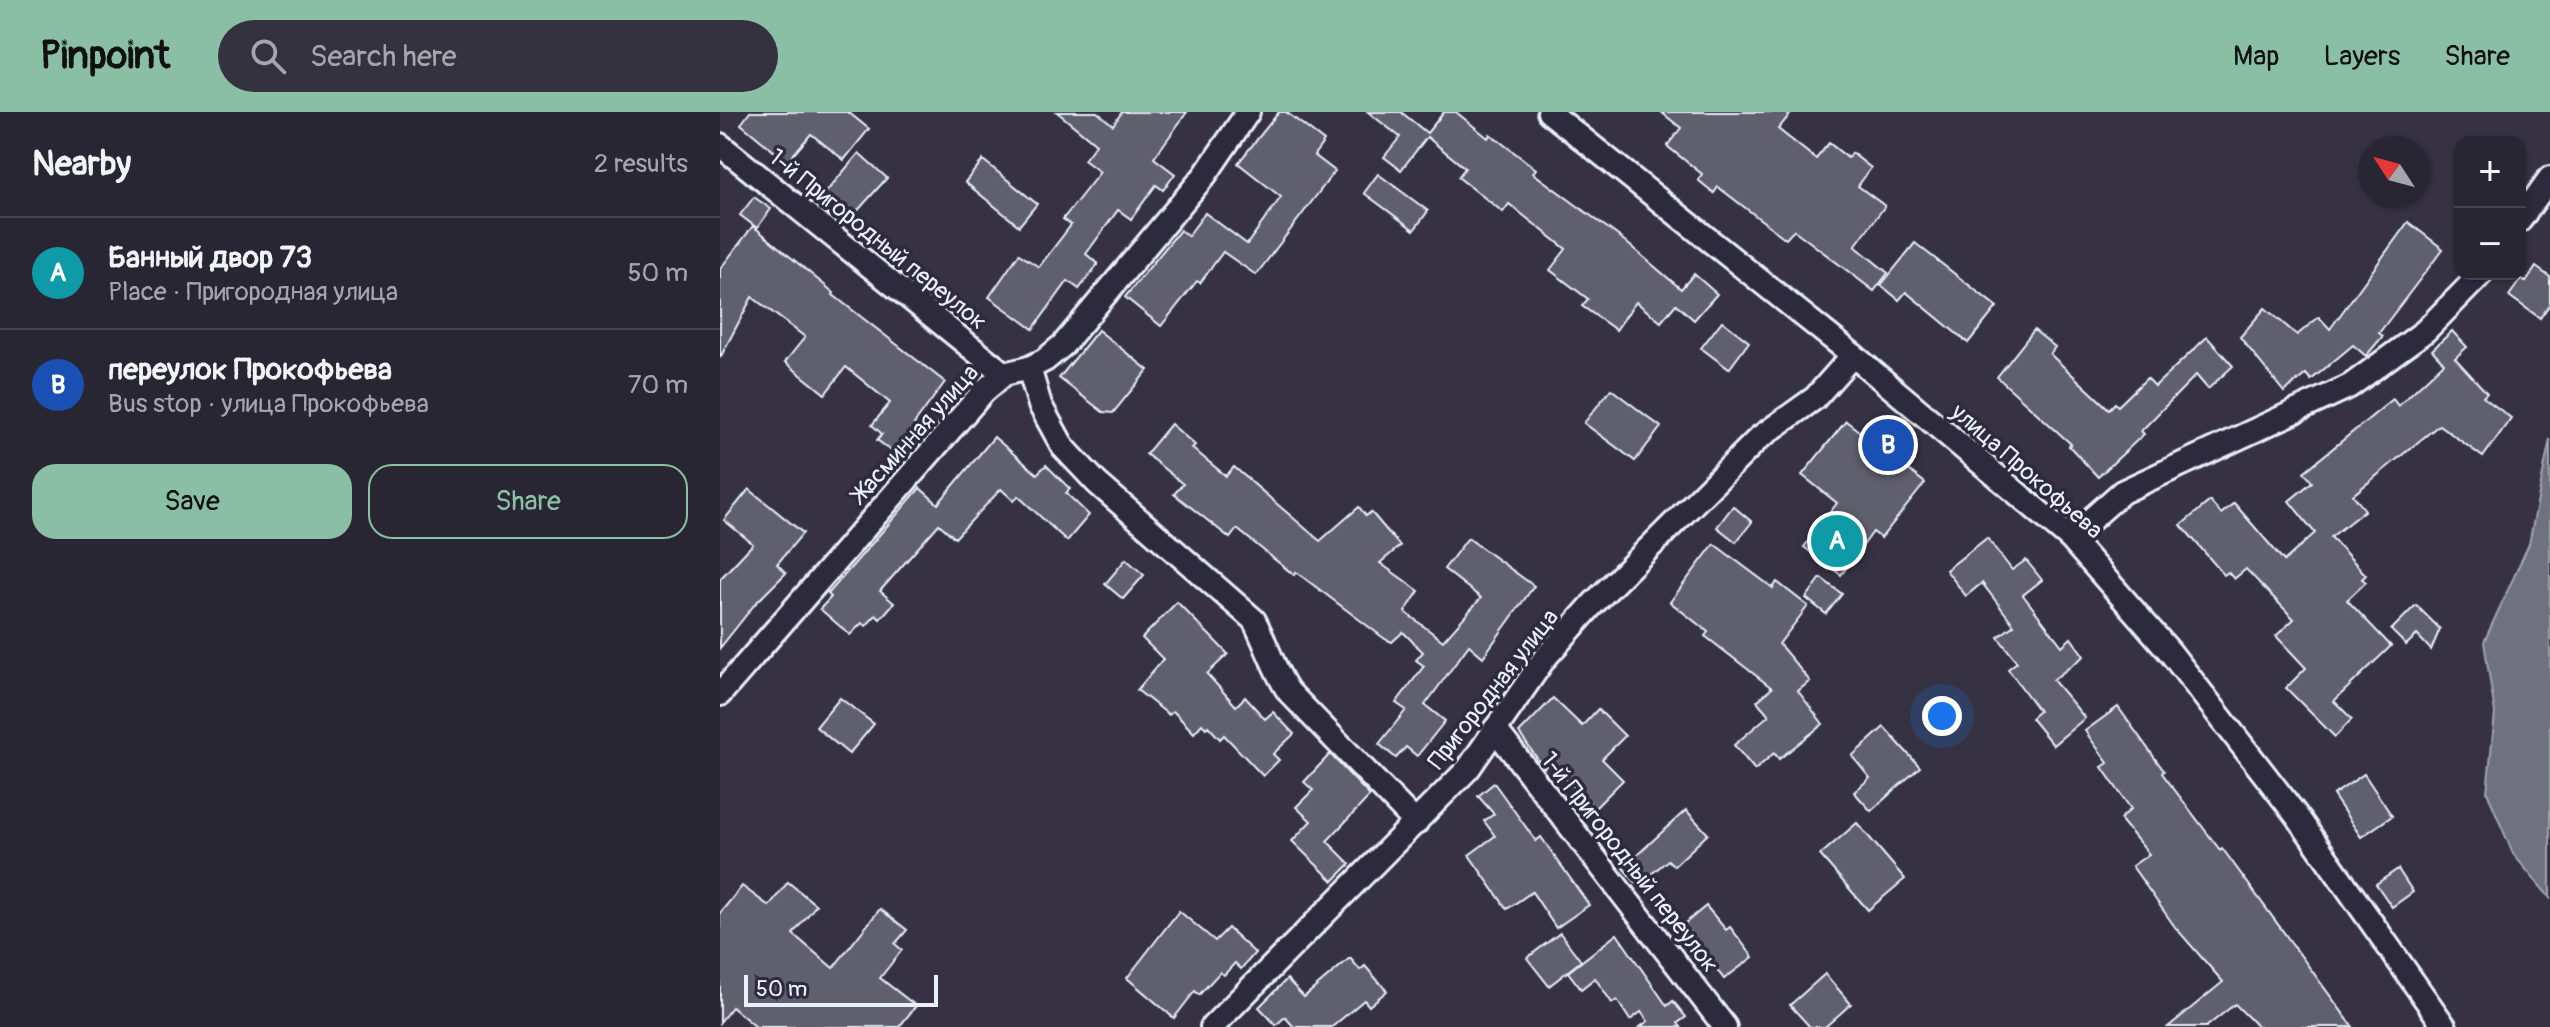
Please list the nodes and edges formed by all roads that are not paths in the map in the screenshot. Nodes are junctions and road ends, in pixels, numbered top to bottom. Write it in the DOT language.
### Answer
graph roads {
  1 [pos="1248,112"];
  2 [pos="1549,112"];
  3 [pos="720,145"];
  4 [pos="2550,178"];
  5 [pos="2526,212"];
  6 [pos="2475,280"];
  7 [pos="1853,355"];
  8 [pos="1029,368"];
  9 [pos="1004,374"];
  10 [pos="2070,538"];
  11 [pos="720,694"];
  12 [pos="1495,729"];
  13 [pos="1416,823"];
  14 [pos="1212,1027"];
  15 [pos="1725,1027"];
  16 [pos="2445,1027"];
  1 -- 8 [label="street, Жасминная улица"];
  2 -- 7 [label="street, улица Прокофьева"];
  3 -- 9 [label="street, 1-й Пригородный переулок"];
  4 -- 5 [label="street"];
  6 -- 10 [label="street"];
  7 -- 10 [label="street, улица Прокофьева"];
  7 -- 12 [label="street, Пригородная улица"];
  8 -- 9 [label="street, Жасминная улица"];
  8 -- 13 [label="street"];
  9 -- 11 [label="street, Жасминная улица"];
  10 -- 16 [label="street, улица Прокофьева"];
  12 -- 13 [label="street, Пригородная улица"];
  12 -- 15 [label="street, 1-й Пригородный переулок"];
  13 -- 14 [label="street, Пригородная улица"];
}
